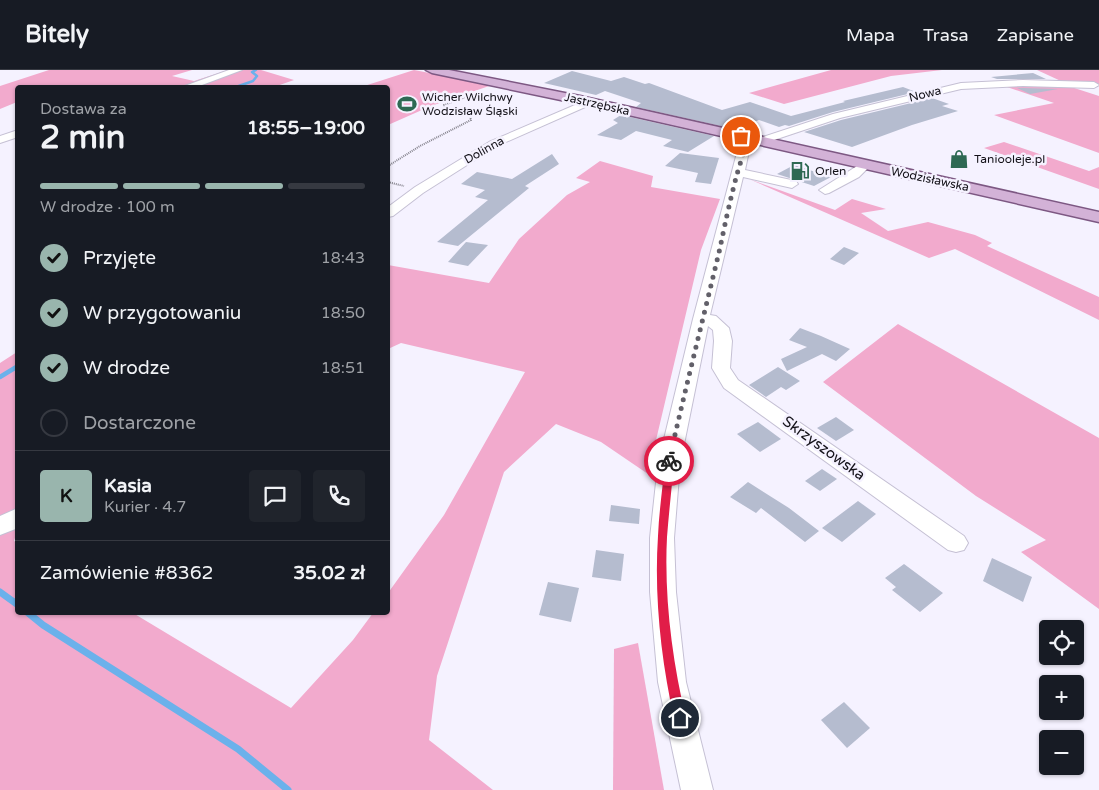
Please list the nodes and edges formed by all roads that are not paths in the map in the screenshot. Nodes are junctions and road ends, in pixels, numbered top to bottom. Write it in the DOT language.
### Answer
graph roads {
  1 [pos="238,70"];
  2 [pos="432,70"];
  3 [pos="192,85"];
  4 [pos="1094,86"];
  5 [pos="589,102"];
  6 [pos="15,134"];
  7 [pos="0,140"];
  8 [pos="752,150"];
  9 [pos="865,165"];
  10 [pos="792,184"];
  11 [pos="825,190"];
  12 [pos="390,212"];
  13 [pos="1099,216"];
  14 [pos="701,320"];
  15 [pos="15,518"];
  16 [pos="0,526"];
  17 [pos="956,543"];
  18 [pos="697,790"];
  1 -- 3 [label="street"];
  2 -- 5 [label="main road, Jastrzębska"];
  4 -- 8 [label="street, Nowa"];
  5 -- 8 [label="main road, Jastrzębska"];
  5 -- 12 [label="street, Dolinna"];
  6 -- 7 [label="street"];
  8 -- 9 [label="main road, Wodzisławska"];
  8 -- 10 [label="street"];
  8 -- 14 [label="street"];
  9 -- 11 [label="street"];
  9 -- 13 [label="main road, Wodzisławska"];
  14 -- 17 [label="street, Skrzyszowska"];
  14 -- 18 [label="street"];
  15 -- 16 [label="street"];
}
